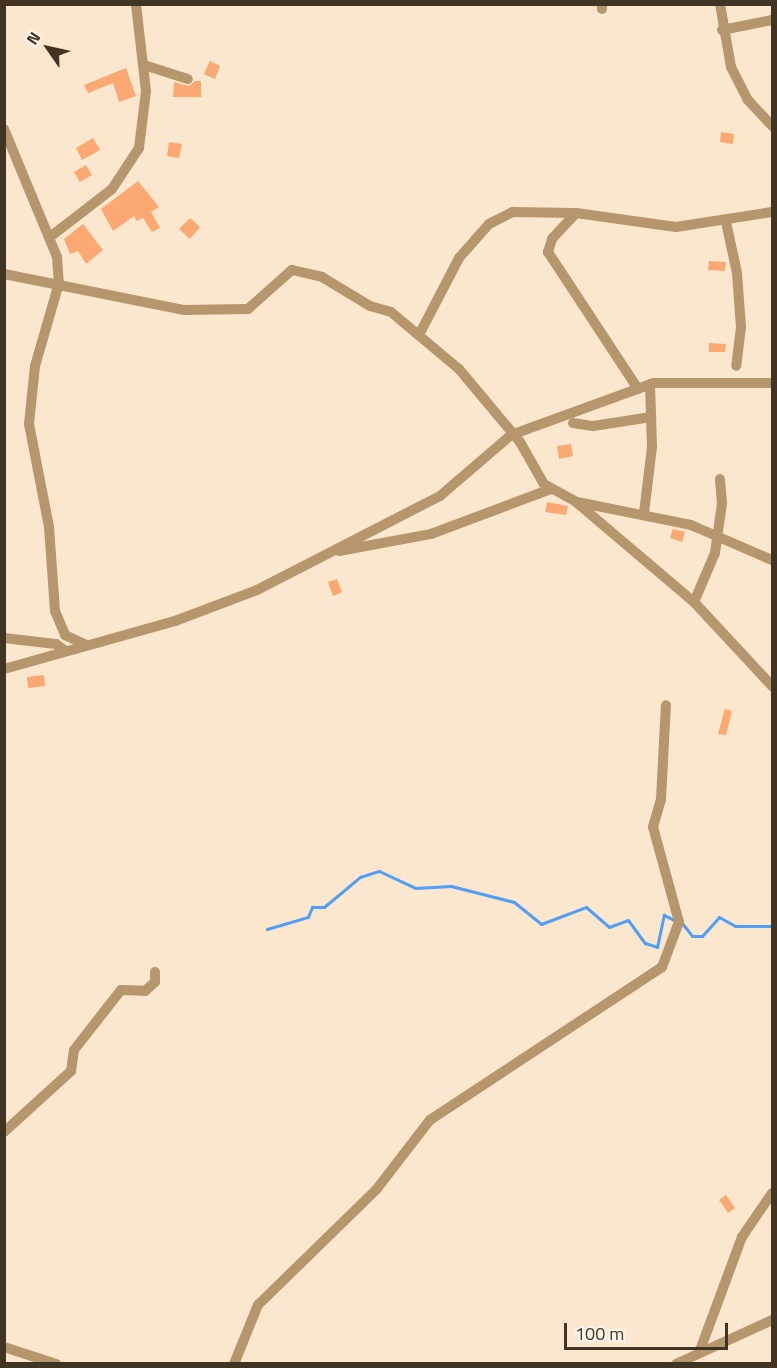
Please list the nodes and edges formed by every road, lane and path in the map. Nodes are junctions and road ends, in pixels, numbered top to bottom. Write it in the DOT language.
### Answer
graph roads {
  1 [pos="136,4"];
  2 [pos="720,4"];
  3 [pos="772,20"];
  4 [pos="722,30"];
  5 [pos="144,65"];
  6 [pos="188,79"];
  7 [pos="772,126"];
  8 [pos="4,129"];
  9 [pos="772,212"];
  10 [pos="576,213"];
  11 [pos="726,222"];
  12 [pos="50,237"];
  13 [pos="4,274"];
  14 [pos="59,283"];
  15 [pos="420,333"];
  16 [pos="736,366"];
  17 [pos="772,383"];
  18 [pos="650,384"];
  19 [pos="638,389"];
  20 [pos="651,417"];
  21 [pos="573,423"];
  22 [pos="512,435"];
  23 [pos="720,479"];
  24 [pos="551,489"];
  25 [pos="576,502"];
  26 [pos="644,513"];
  27 [pos="717,537"];
  28 [pos="330,553"];
  29 [pos="772,560"];
  30 [pos="694,602"];
  31 [pos="4,638"];
  32 [pos="86,645"];
  33 [pos="64,650"];
  34 [pos="4,669"];
  35 [pos="772,686"];
  36 [pos="666,705"];
  37 [pos="155,972"];
  38 [pos="4,1132"];
  39 [pos="772,1193"];
  40 [pos="769,1206"];
  41 [pos="772,1320"];
  42 [pos="4,1347"];
  43 [pos="699,1353"];
  44 [pos="56,1364"];
  45 [pos="234,1364"];
  46 [pos="676,1364"];
  1 -- 5 [label="street"];
  2 -- 4 [label="street"];
  3 -- 4 [label="street"];
  4 -- 7 [label="street"];
  5 -- 6 [label="street"];
  5 -- 12 [label="street"];
  8 -- 12 [label="street"];
  9 -- 11 [label="street"];
  10 -- 11 [label="street"];
  10 -- 15 [label="street"];
  10 -- 19 [label="street"];
  11 -- 16 [label="street"];
  12 -- 14 [label="street"];
  13 -- 14 [label="street"];
  14 -- 15 [label="street"];
  14 -- 32 [label="street"];
  15 -- 22 [label="street"];
  17 -- 18 [label="street"];
  18 -- 19 [label="street"];
  18 -- 20 [label="street"];
  19 -- 22 [label="street"];
  20 -- 21 [label="street"];
  20 -- 26 [label="street"];
  22 -- 24 [label="street"];
  22 -- 28 [label="street"];
  23 -- 27 [label="street"];
  24 -- 25 [label="street"];
  24 -- 28 [label="street"];
  25 -- 26 [label="street"];
  25 -- 30 [label="street"];
  26 -- 27 [label="street"];
  27 -- 29 [label="street"];
  27 -- 30 [label="street"];
  28 -- 32 [label="street"];
  30 -- 35 [label="street"];
  31 -- 33 [label="street"];
  32 -- 33 [label="street"];
  33 -- 34 [label="street"];
  36 -- 45 [label="street"];
  37 -- 38 [label="street"];
  39 -- 40 [label="street"];
  40 -- 43 [label="street"];
  41 -- 43 [label="street"];
  42 -- 44 [label="street"];
  43 -- 46 [label="street"];
}
